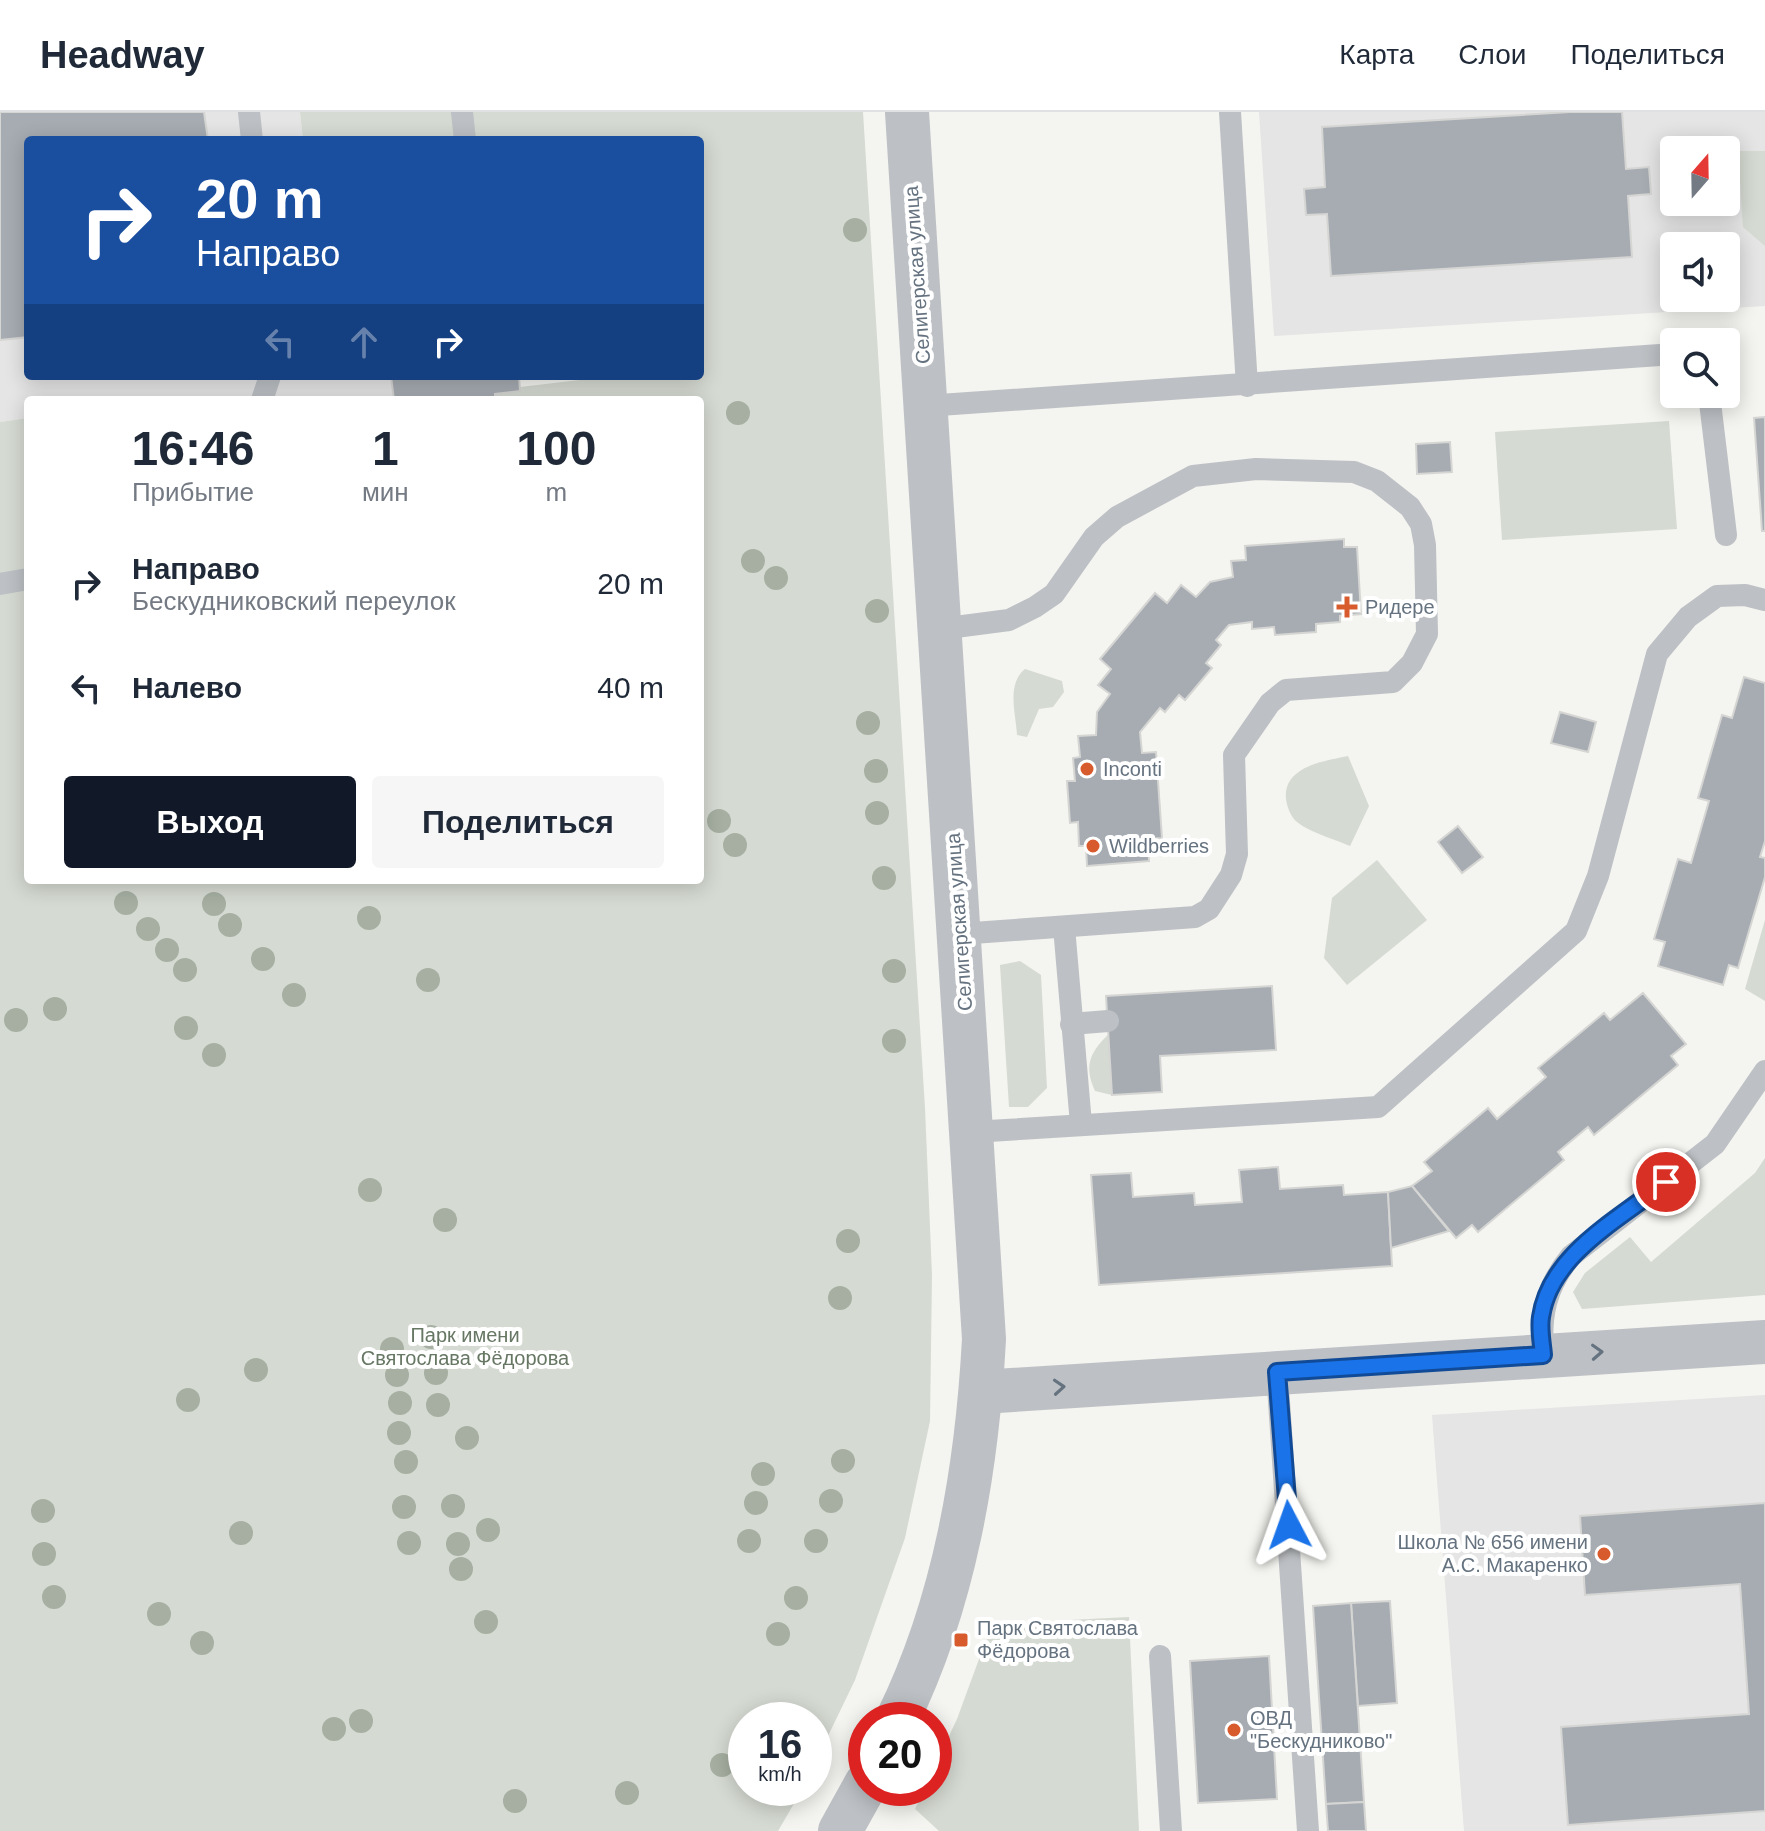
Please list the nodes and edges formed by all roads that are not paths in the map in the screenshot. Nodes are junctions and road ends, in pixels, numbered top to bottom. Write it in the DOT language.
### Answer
graph roads {
  1 [pos="249,112"];
  2 [pos="462,112"];
  3 [pos="907,112"];
  4 [pos="1230,112"];
  5 [pos="252,136"];
  6 [pos="465,136"];
  7 [pos="1660,355"];
  8 [pos="1247,386"];
  9 [pos="925,406"];
  10 [pos="1711,408"];
  11 [pos="1726,535"];
  12 [pos="24,580"];
  13 [pos="0,584"];
  14 [pos="1765,600"];
  15 [pos="940,629"];
  16 [pos="1064,927"];
  17 [pos="959,934"];
  18 [pos="1108,1021"];
  19 [pos="1071,1024"];
  20 [pos="1765,1071"];
  21 [pos="1081,1124"];
  22 [pos="972,1132"];
  23 [pos="1765,1342"];
  24 [pos="1543,1355"];
  25 [pos="1277,1372"];
  26 [pos="981,1392"];
  27 [pos="1160,1656"];
  28 [pos="904,1702"];
  29 [pos="854,1806"];
  30 [pos="840,1831"];
  31 [pos="1171,1831"];
  32 [pos="1308,1831"];
  1 -- 5 [label="lane"];
  2 -- 6 [label="lane"];
  3 -- 9 [label="street, Селигерская улица"];
  4 -- 8 [label="lane"];
  7 -- 8 [label="lane"];
  8 -- 9 [label="lane"];
  9 -- 15 [label="street, Селигерская улица"];
  10 -- 11 [label="lane"];
  12 -- 13 [label="lane"];
  14 -- 21 [label="lane"];
  15 -- 16 [label="lane"];
  15 -- 17 [label="street, Селигерская улица"];
  16 -- 17 [label="lane"];
  16 -- 19 [label="lane"];
  17 -- 22 [label="street, Селигерская улица"];
  18 -- 19 [label="lane"];
  19 -- 21 [label="lane"];
  20 -- 24 [label="lane"];
  21 -- 22 [label="lane"];
  22 -- 26 [label="street, Селигерская улица"];
  24 -- 23 [label="street, one-way"];
  24 -- 25 [label="street"];
  26 -- 25 [label="street, one-way"];
  25 -- 32 [label="lane"];
  26 -- 28 [label="street, Селигерская улица"];
  27 -- 31 [label="lane"];
  29 -- 30 [label="street"];
}
